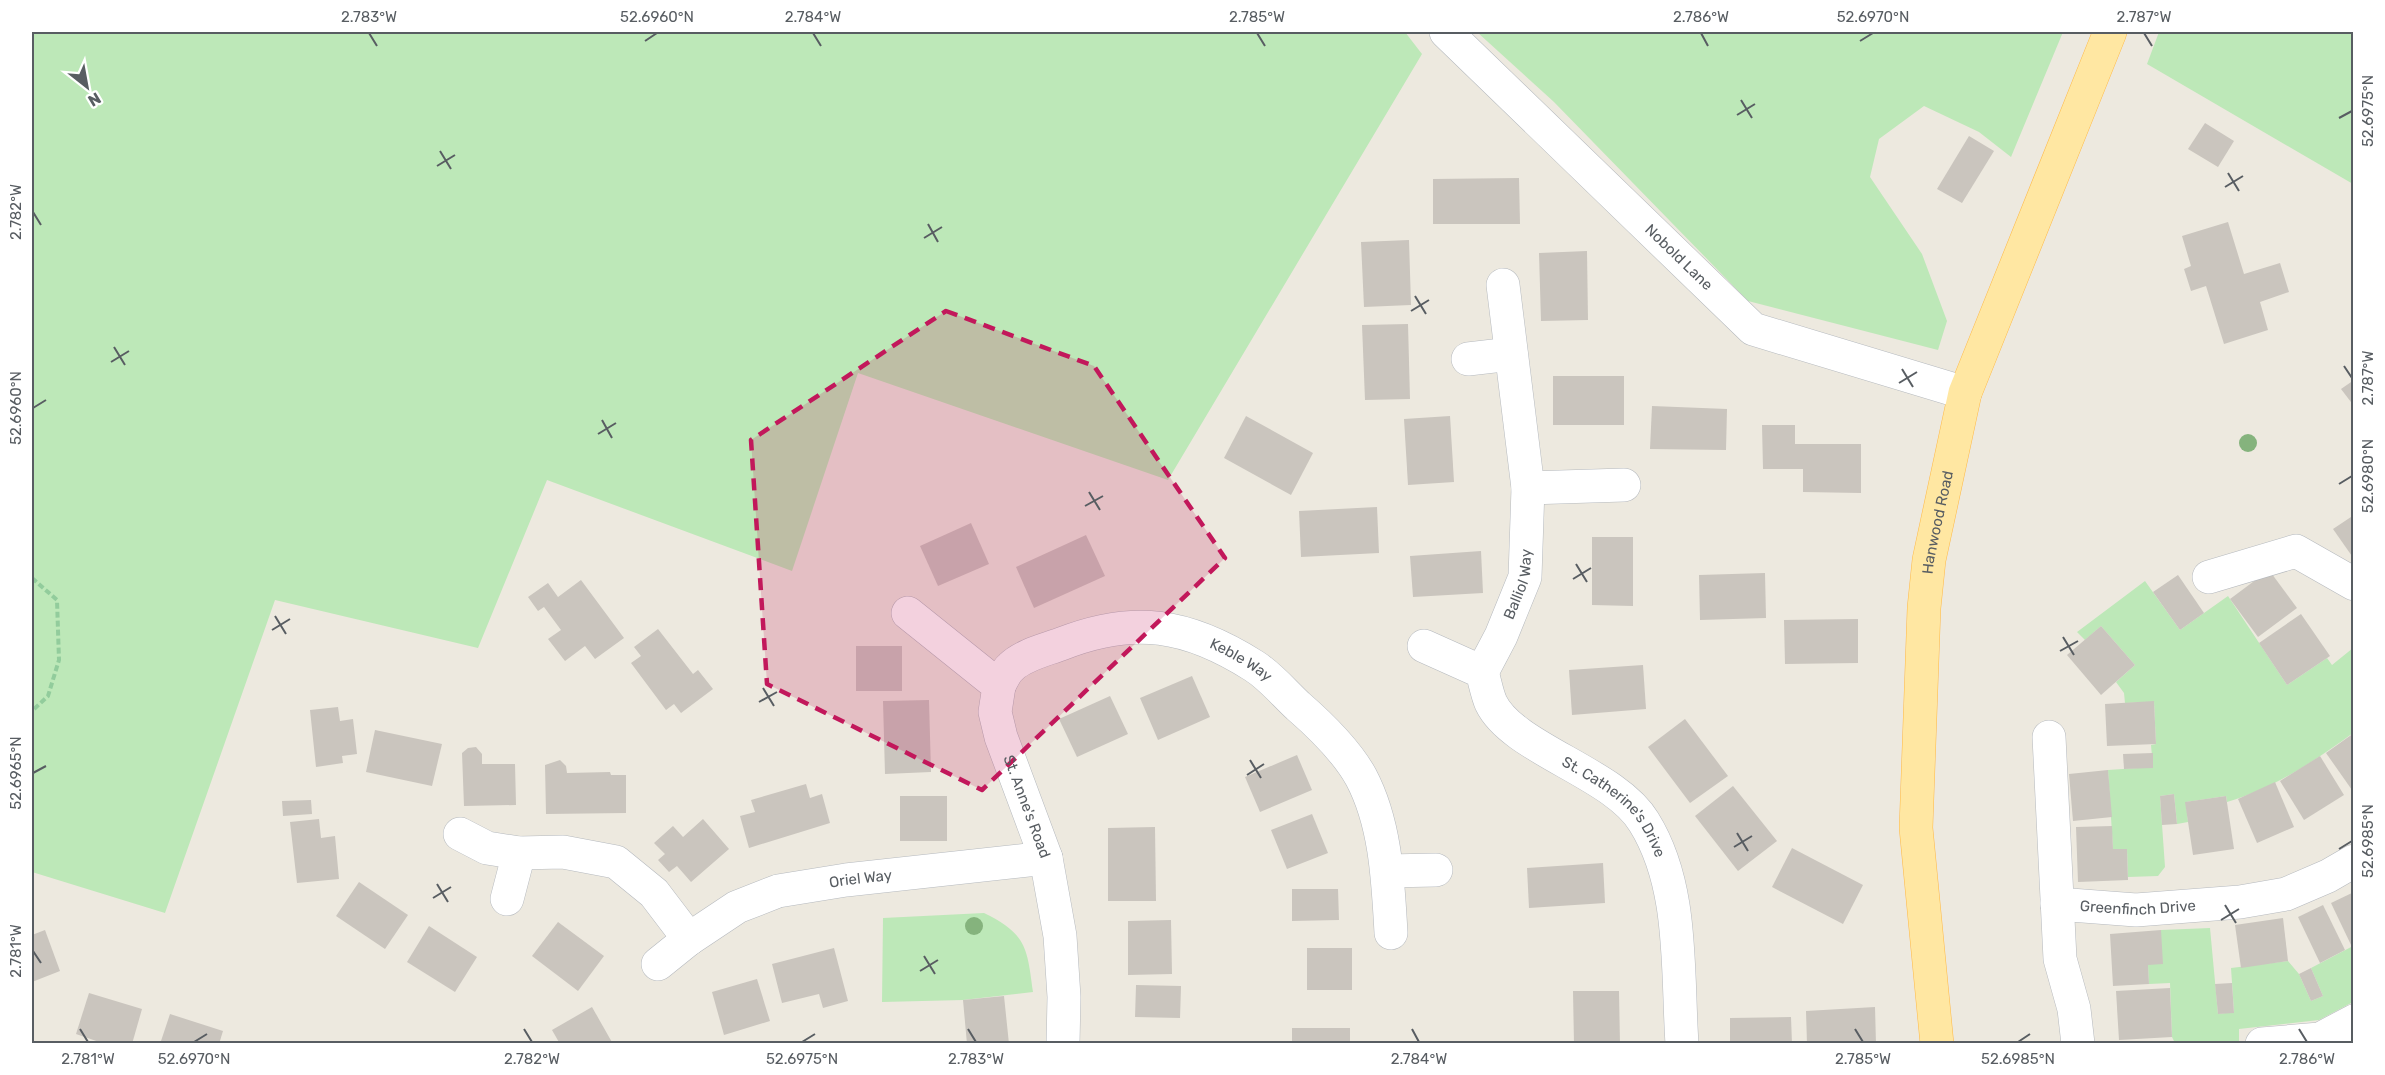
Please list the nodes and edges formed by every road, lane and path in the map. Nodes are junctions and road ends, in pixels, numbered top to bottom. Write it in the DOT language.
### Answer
graph roads {
  1 [pos="1446,32"];
  2 [pos="2110,32"];
  3 [pos="1503,285"];
  4 [pos="1511,354"];
  5 [pos="1468,359"];
  6 [pos="1965,393"];
  7 [pos="1624,485"];
  8 [pos="1528,488"];
  9 [pos="2209,576"];
  10 [pos="32,578"];
  11 [pos="2354,584"];
  12 [pos="908,614"];
  13 [pos="1424,646"];
  14 [pos="1482,672"];
  15 [pos="999,686"];
  16 [pos="32,711"];
  17 [pos="2049,737"];
  18 [pos="460,834"];
  19 [pos="519,853"];
  20 [pos="1046,858"];
  21 [pos="2354,861"];
  22 [pos="1436,870"];
  23 [pos="1387,871"];
  24 [pos="507,899"];
  25 [pos="2057,904"];
  26 [pos="1391,933"];
  27 [pos="689,939"];
  28 [pos="658,964"];
  29 [pos="2354,1021"];
  30 [pos="1063,1044"];
  31 [pos="1682,1044"];
  32 [pos="1937,1044"];
  33 [pos="2078,1044"];
  34 [pos="2262,1044"];
  1 -- 6 [label="street, Nobold Lane"];
  2 -- 6 [label="main road, Hanwood Road"];
  3 -- 4 [label="street, Balliol Way"];
  4 -- 5 [label="street"];
  4 -- 8 [label="street, Balliol Way"];
  6 -- 32 [label="main road, Hanwood Road"];
  7 -- 8 [label="street"];
  8 -- 14 [label="street, Balliol Way"];
  9 -- 11 [label="street"];
  10 -- 16 [label="path"];
  12 -- 15 [label="street"];
  13 -- 14 [label="street"];
  14 -- 31 [label="street, St. Catherine's Drive"];
  15 -- 20 [label="street, St. Anne's Road"];
  15 -- 23 [label="street, Keble Way"];
  17 -- 25 [label="street"];
  18 -- 19 [label="street"];
  19 -- 24 [label="street"];
  19 -- 27 [label="street"];
  20 -- 27 [label="street, Oriel Way"];
  20 -- 30 [label="street, St. Anne's Road"];
  21 -- 25 [label="street, Greenfinch Drive"];
  22 -- 23 [label="street"];
  23 -- 26 [label="street, Keble Way"];
  25 -- 33 [label="street"];
  27 -- 28 [label="street, Oriel Way"];
  29 -- 34 [label="street"];
}
